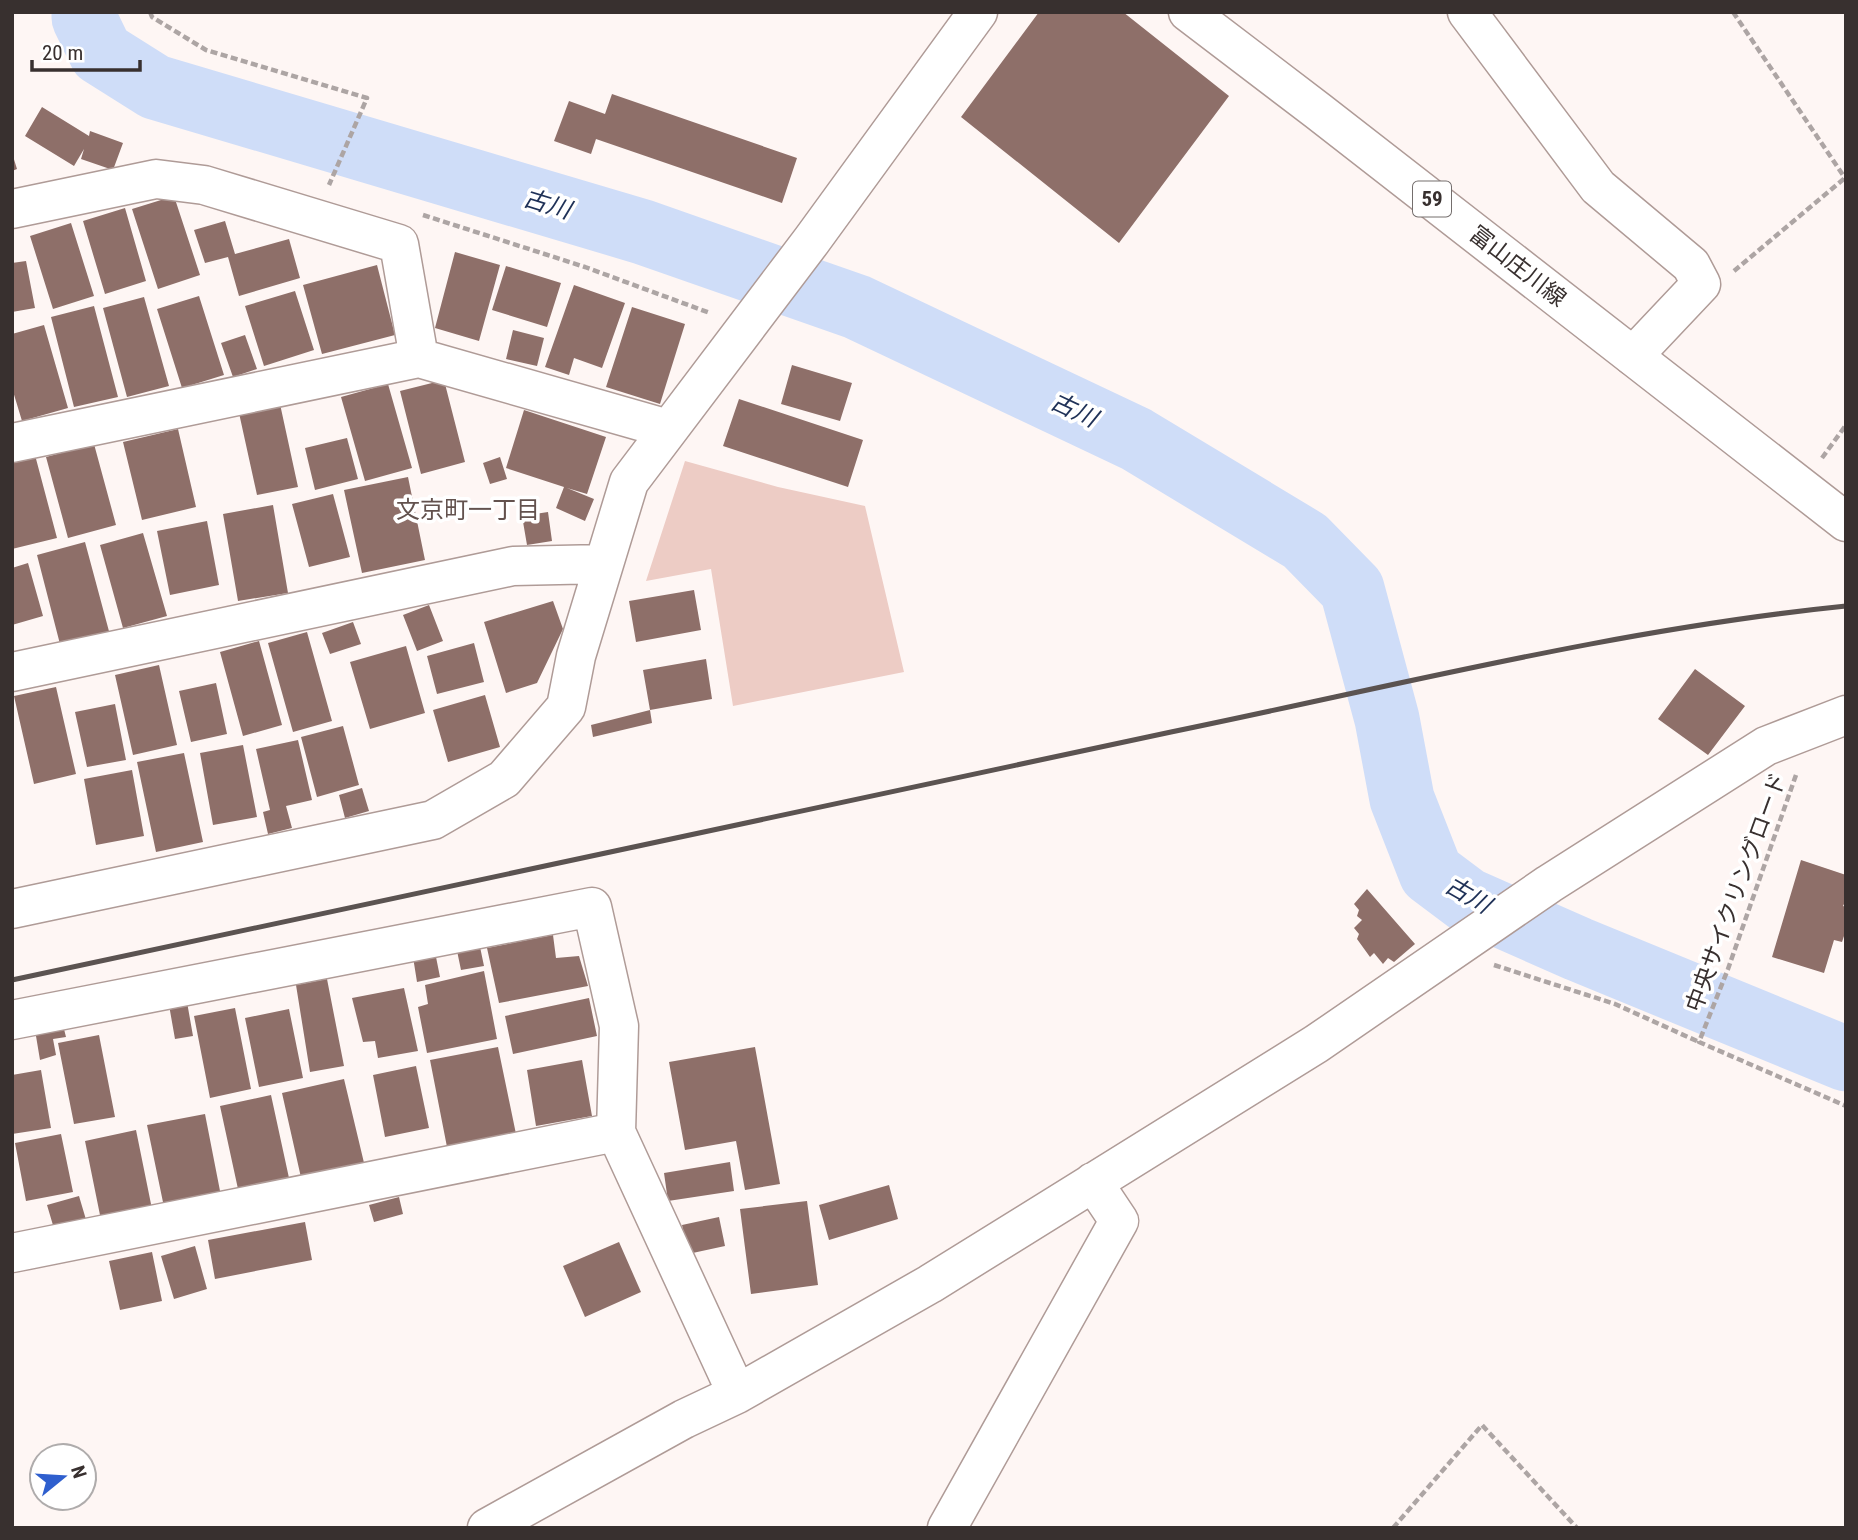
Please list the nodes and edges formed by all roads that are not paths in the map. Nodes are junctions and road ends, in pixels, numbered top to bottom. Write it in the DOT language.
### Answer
graph roads {
  1 [pos="978,12"];
  2 [pos="1188,12"];
  3 [pos="1467,12"];
  4 [pos="12,209"];
  5 [pos="1633,356"];
  6 [pos="419,358"];
  7 [pos="668,429"];
  8 [pos="12,443"];
  9 [pos="1846,522"];
  10 [pos="604,564"];
  11 [pos="12,671"];
  12 [pos="1846,715"];
  13 [pos="12,909"];
  14 [pos="12,1020"];
  15 [pos="616,1132"];
  16 [pos="1093,1182"];
  17 [pos="12,1253"];
  18 [pos="737,1394"];
  19 [pos="487,1528"];
  20 [pos="947,1528"];
  1 -- 7 [label="street"];
  2 -- 5 [label="street, 富山庄川線 / 59"];
  3 -- 5 [label="street"];
  4 -- 6 [label="street"];
  5 -- 9 [label="street, 富山庄川線 / 59"];
  6 -- 7 [label="street"];
  6 -- 8 [label="street"];
  7 -- 10 [label="street"];
  10 -- 11 [label="street"];
  10 -- 13 [label="street"];
  12 -- 16 [label="street"];
  14 -- 15 [label="street"];
  15 -- 17 [label="street"];
  15 -- 18 [label="street"];
  16 -- 18 [label="street"];
  16 -- 20 [label="street"];
  18 -- 19 [label="street"];
}
